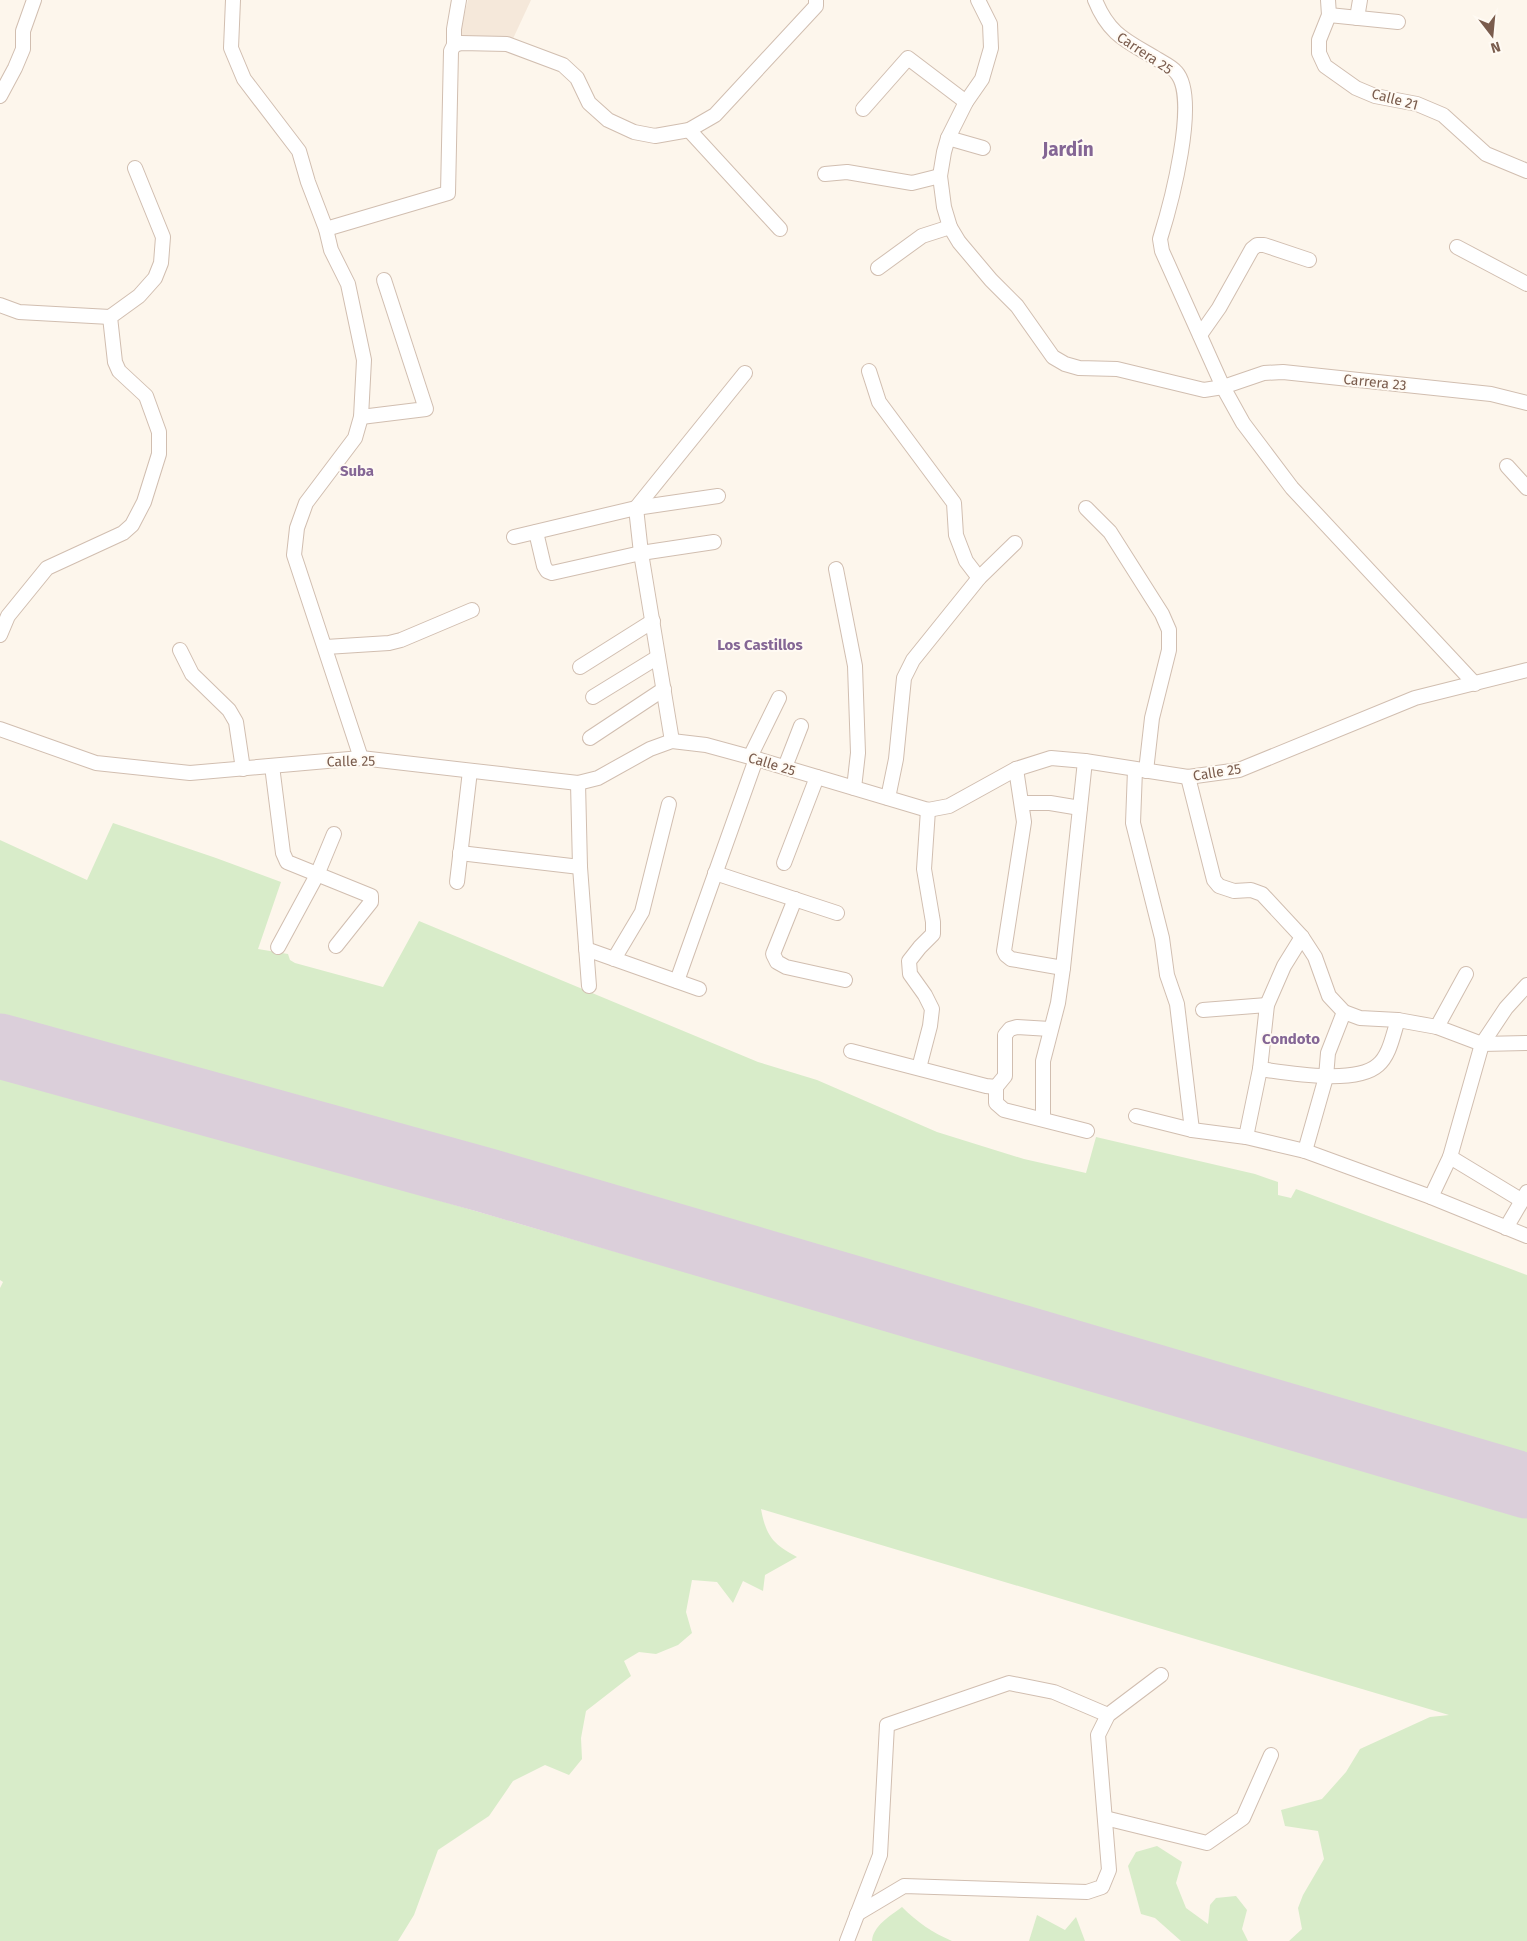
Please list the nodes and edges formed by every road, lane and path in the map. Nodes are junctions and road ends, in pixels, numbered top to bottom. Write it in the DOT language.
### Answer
graph roads {
  1 [pos="34,0"];
  2 [pos="233,0"];
  3 [pos="459,0"];
  4 [pos="816,0"];
  5 [pos="978,0"];
  6 [pos="1095,0"];
  7 [pos="1328,0"];
  8 [pos="1360,0"];
  9 [pos="1329,15"];
  10 [pos="1357,18"];
  11 [pos="1398,22"];
  12 [pos="454,46"];
  13 [pos="0,96"];
  14 [pos="966,102"];
  15 [pos="863,108"];
  16 [pos="688,130"];
  17 [pos="948,138"];
  18 [pos="983,148"];
  19 [pos="135,168"];
  20 [pos="1527,171"];
  21 [pos="825,174"];
  22 [pos="940,176"];
  23 [pos="950,227"];
  24 [pos="326,229"];
  25 [pos="780,229"];
  26 [pos="1457,247"];
  27 [pos="1309,260"];
  28 [pos="878,268"];
  29 [pos="384,280"];
  30 [pos="1527,284"];
  31 [pos="0,305"];
  32 [pos="110,316"];
  33 [pos="1200,335"];
  34 [pos="869,372"];
  35 [pos="745,374"];
  36 [pos="1223,387"];
  37 [pos="1527,403"];
  38 [pos="361,417"];
  39 [pos="1507,466"];
  40 [pos="1527,488"];
  41 [pos="718,496"];
  42 [pos="636,508"];
  43 [pos="1086,508"];
  44 [pos="536,532"];
  45 [pos="514,537"];
  46 [pos="714,542"];
  47 [pos="1015,543"];
  48 [pos="642,553"];
  49 [pos="836,569"];
  50 [pos="979,578"];
  51 [pos="472,610"];
  52 [pos="652,621"];
  53 [pos="0,635"];
  54 [pos="326,647"];
  55 [pos="180,650"];
  56 [pos="658,657"];
  57 [pos="580,667"];
  58 [pos="1527,670"];
  59 [pos="1475,684"];
  60 [pos="664,689"];
  61 [pos="593,696"];
  62 [pos="779,698"];
  63 [pos="801,726"];
  64 [pos="0,729"];
  65 [pos="590,738"];
  66 [pos="672,741"];
  67 [pos="361,758"];
  68 [pos="753,758"];
  69 [pos="1085,762"];
  70 [pos="272,766"];
  71 [pos="784,767"];
  72 [pos="243,769"];
  73 [pos="1016,769"];
  74 [pos="470,771"];
  75 [pos="1140,771"];
  76 [pos="817,777"];
  77 [pos="1188,778"];
  78 [pos="578,784"];
  79 [pos="854,788"];
  80 [pos="888,798"];
  81 [pos="1023,803"];
  82 [pos="670,804"];
  83 [pos="1080,808"];
  84 [pos="928,810"];
  85 [pos="334,834"];
  86 [pos="460,853"];
  87 [pos="784,863"];
  88 [pos="580,867"];
  89 [pos="715,873"];
  90 [pos="317,875"];
  91 [pos="457,882"];
  92 [pos="795,899"];
  93 [pos="837,913"];
  94 [pos="1302,938"];
  95 [pos="336,946"];
  96 [pos="278,947"];
  97 [pos="586,949"];
  98 [pos="614,959"];
  99 [pos="1063,968"];
  100 [pos="1466,974"];
  101 [pos="845,980"];
  102 [pos="677,981"];
  103 [pos="1527,985"];
  104 [pos="589,986"];
  105 [pos="699,989"];
  106 [pos="1267,1005"];
  107 [pos="1203,1010"];
  108 [pos="1344,1012"];
  109 [pos="1398,1020"];
  110 [pos="1437,1027"];
  111 [pos="1050,1029"];
  112 [pos="1527,1043"];
  113 [pos="1482,1044"];
  114 [pos="851,1051"];
  115 [pos="919,1068"];
  116 [pos="1260,1069"];
  117 [pos="1326,1077"];
  118 [pos="996,1087"];
  119 [pos="1136,1116"];
  120 [pos="1043,1118"];
  121 [pos="1192,1130"];
  122 [pos="1088,1131"];
  123 [pos="1246,1137"];
  124 [pos="1305,1151"];
  125 [pos="1450,1157"];
  126 [pos="1524,1196"];
  127 [pos="1431,1197"];
  128 [pos="1506,1228"];
  129 [pos="1527,1236"];
  130 [pos="1160,1675"];
  131 [pos="1108,1715"];
  132 [pos="1271,1755"];
  133 [pos="1105,1818"];
  134 [pos="857,1914"];
  135 [pos="847,1941"];
  1 -- 13 [label="street"];
  2 -- 24 [label="street"];
  3 -- 12 [label="street"];
  4 -- 16 [label="street"];
  5 -- 14 [label="street, Carrera 23"];
  6 -- 33 [label="street, Carrera 25"];
  7 -- 9 [label="street"];
  8 -- 10 [label="street"];
  9 -- 10 [label="street"];
  9 -- 20 [label="street, Calle 21"];
  10 -- 11 [label="street"];
  12 -- 16 [label="street"];
  12 -- 24 [label="street"];
  14 -- 15 [label="street"];
  14 -- 17 [label="street, Carrera 23"];
  16 -- 25 [label="street"];
  17 -- 18 [label="street"];
  17 -- 22 [label="street, Carrera 23"];
  19 -- 32 [label="street"];
  21 -- 22 [label="street"];
  22 -- 23 [label="street, Carrera 23"];
  23 -- 28 [label="street"];
  23 -- 36 [label="street, Carrera 23"];
  24 -- 38 [label="street"];
  26 -- 30 [label="street"];
  27 -- 33 [label="street"];
  29 -- 38 [label="street"];
  31 -- 32 [label="street"];
  32 -- 53 [label="street"];
  33 -- 36 [label="street"];
  34 -- 50 [label="street"];
  35 -- 42 [label="street"];
  36 -- 37 [label="street, Carrera 23"];
  36 -- 59 [label="street"];
  38 -- 54 [label="street"];
  39 -- 40 [label="street"];
  41 -- 42 [label="street"];
  42 -- 44 [label="street"];
  42 -- 48 [label="street"];
  43 -- 75 [label="street"];
  44 -- 45 [label="street"];
  44 -- 48 [label="street"];
  46 -- 48 [label="street"];
  47 -- 50 [label="street"];
  48 -- 52 [label="street"];
  49 -- 79 [label="street"];
  50 -- 80 [label="street"];
  51 -- 54 [label="street"];
  52 -- 56 [label="street"];
  52 -- 57 [label="street"];
  54 -- 67 [label="street"];
  55 -- 72 [label="street"];
  56 -- 60 [label="street"];
  56 -- 61 [label="street"];
  58 -- 59 [label="street, Calle 25"];
  59 -- 77 [label="street, Calle 25"];
  60 -- 65 [label="street"];
  60 -- 66 [label="street"];
  62 -- 68 [label="street"];
  63 -- 71 [label="street"];
  64 -- 72 [label="street, Calle 25"];
  66 -- 68 [label="street, Calle 25"];
  66 -- 78 [label="street, Calle 25"];
  67 -- 70 [label="street, Calle 25"];
  67 -- 74 [label="street, Calle 25"];
  68 -- 71 [label="street, Calle 25"];
  68 -- 89 [label="street"];
  69 -- 73 [label="street, Calle 25"];
  69 -- 75 [label="street, Calle 25"];
  69 -- 83 [label="street"];
  70 -- 72 [label="street, Calle 25"];
  70 -- 90 [label="street"];
  71 -- 76 [label="street, Calle 25"];
  73 -- 81 [label="street"];
  73 -- 84 [label="street, Calle 25"];
  74 -- 78 [label="street, Calle 25"];
  74 -- 86 [label="street"];
  75 -- 77 [label="street, Calle 25"];
  75 -- 121 [label="street"];
  76 -- 79 [label="street, Calle 25"];
  76 -- 87 [label="street"];
  77 -- 94 [label="street"];
  78 -- 88 [label="street"];
  79 -- 80 [label="street, Calle 25"];
  80 -- 84 [label="street, Calle 25"];
  81 -- 83 [label="street"];
  81 -- 99 [label="street"];
  82 -- 98 [label="street"];
  83 -- 99 [label="street"];
  84 -- 115 [label="street"];
  85 -- 90 [label="street"];
  86 -- 88 [label="street"];
  86 -- 91 [label="street"];
  88 -- 97 [label="street"];
  89 -- 92 [label="street"];
  89 -- 102 [label="street"];
  90 -- 95 [label="street"];
  90 -- 96 [label="street"];
  92 -- 93 [label="street"];
  92 -- 101 [label="street"];
  94 -- 106 [label="street"];
  94 -- 108 [label="street"];
  97 -- 98 [label="street"];
  97 -- 104 [label="street"];
  98 -- 102 [label="street"];
  99 -- 111 [label="street"];
  100 -- 110 [label="street"];
  102 -- 105 [label="street"];
  103 -- 113 [label="street"];
  106 -- 107 [label="street"];
  106 -- 116 [label="street"];
  108 -- 109 [label="street"];
  108 -- 117 [label="street"];
  109 -- 110 [label="street"];
  109 -- 117 [label="street"];
  110 -- 113 [label="street"];
  111 -- 118 [label="street"];
  111 -- 120 [label="street"];
  112 -- 113 [label="street"];
  113 -- 125 [label="street"];
  114 -- 115 [label="street"];
  115 -- 118 [label="street"];
  116 -- 117 [label="street"];
  116 -- 123 [label="street"];
  117 -- 124 [label="street"];
  118 -- 120 [label="street"];
  119 -- 121 [label="street"];
  120 -- 122 [label="street"];
  121 -- 123 [label="street"];
  123 -- 124 [label="street"];
  124 -- 127 [label="street"];
  125 -- 126 [label="street"];
  125 -- 127 [label="street"];
  126 -- 128 [label="street"];
  127 -- 128 [label="street"];
  128 -- 129 [label="street"];
  130 -- 131 [label="street"];
  131 -- 133 [label="street"];
  131 -- 134 [label="street"];
  132 -- 133 [label="street"];
  133 -- 134 [label="street"];
  134 -- 135 [label="street"];
}
